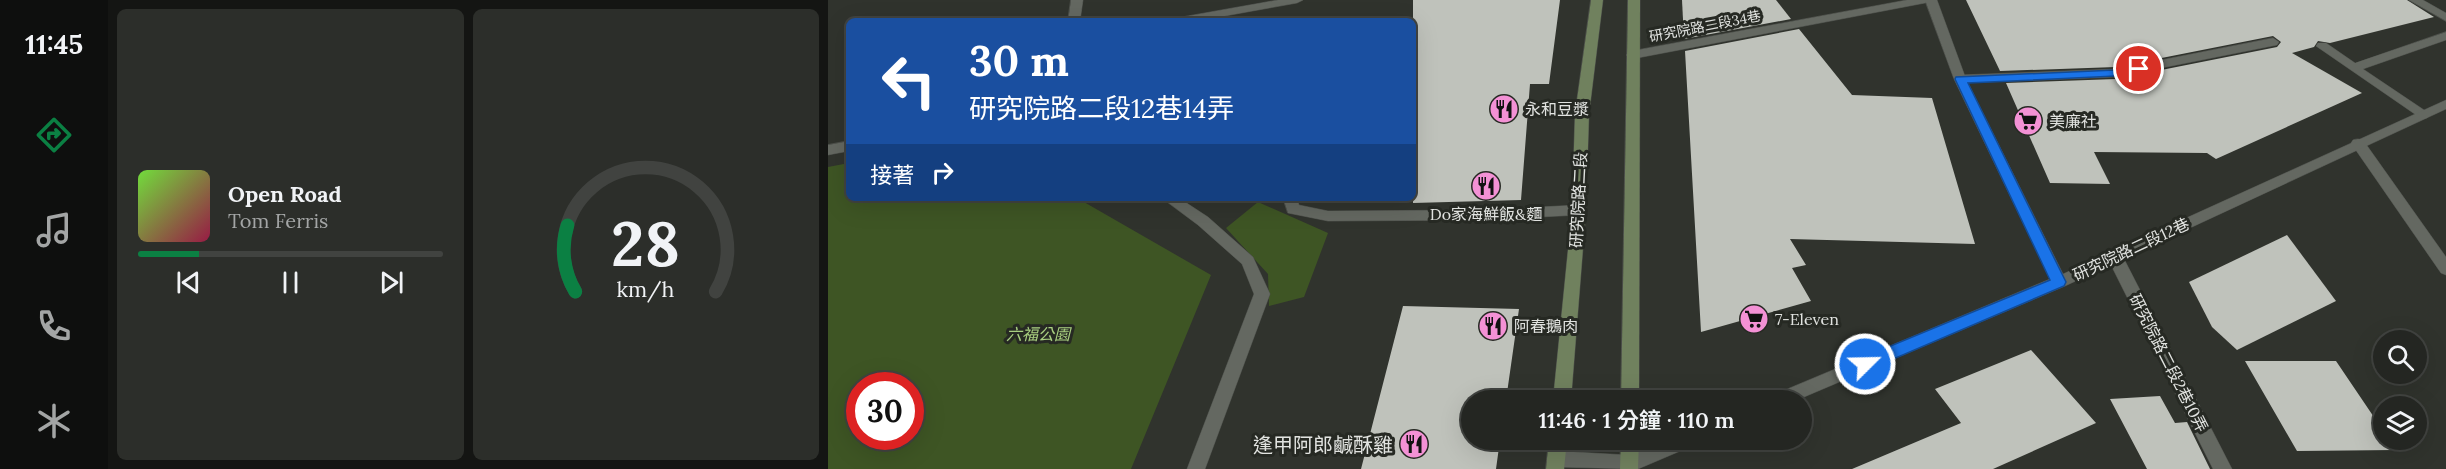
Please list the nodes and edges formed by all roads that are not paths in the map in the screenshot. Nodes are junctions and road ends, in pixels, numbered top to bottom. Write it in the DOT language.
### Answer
graph roads {
  1 [pos="1077,0"];
  2 [pos="1297,0"];
  3 [pos="1597,0"];
  4 [pos="1634,0"];
  5 [pos="1925,0"];
  6 [pos="1931,0"];
  7 [pos="2415,0"];
  8 [pos="1267,7"];
  9 [pos="1074,18"];
  10 [pos="1196,18"];
  11 [pos="1268,18"];
  12 [pos="2446,18"];
  13 [pos="2446,36"];
  14 [pos="2273,42"];
  15 [pos="2322,46"];
  16 [pos="1632,55"];
  17 [pos="2354,68"];
  18 [pos="1960,79"];
  19 [pos="2446,104"];
  20 [pos="2422,115"];
  21 [pos="2358,143"];
  22 [pos="846,147"];
  23 [pos="828,150"];
  24 [pos="1173,201"];
  25 [pos="1291,201"];
  26 [pos="1579,210"];
  27 [pos="2115,257"];
  28 [pos="2446,269"];
  29 [pos="2059,282"];
  30 [pos="1563,390"];
  31 [pos="1630,390"];
  32 [pos="1803,390"];
  33 [pos="1630,450"];
  34 [pos="1664,450"];
  35 [pos="1556,464"];
  36 [pos="1629,466"];
  37 [pos="1196,469"];
  38 [pos="2223,469"];
  1 -- 9 [label="street"];
  2 -- 8 [label="street"];
  3 -- 26 [label="main road, 研究院路二段"];
  4 -- 16 [label="main road"];
  5 -- 16 [label="street, 研究院路二段34巷"];
  6 -- 18 [label="street"];
  7 -- 12 [label="street"];
  8 -- 10 [label="street"];
  8 -- 11 [label="street"];
  13 -- 17 [label="street"];
  14 -- 18 [label="street"];
  15 -- 17 [label="street"];
  16 -- 31 [label="main road"];
  17 -- 20 [label="street"];
  18 -- 29 [label="street"];
  19 -- 20 [label="street, 研究院路二段12巷"];
  20 -- 21 [label="street, 研究院路二段12巷"];
  21 -- 27 [label="street, 研究院路二段12巷"];
  21 -- 28 [label="street"];
  22 -- 23 [label="street"];
  24 -- 37 [label="street"];
  25 -- 26 [label="street"];
  26 -- 30 [label="main road, 研究院路二段"];
  27 -- 29 [label="street, 研究院路二段12巷"];
  27 -- 38 [label="street, 研究院路二段2巷10弄"];
  29 -- 32 [label="street, 研究院路二段12巷"];
  33 -- 36 [label="main road"];
  34 -- 36 [label="street"];
  35 -- 36 [label="street"];
}
